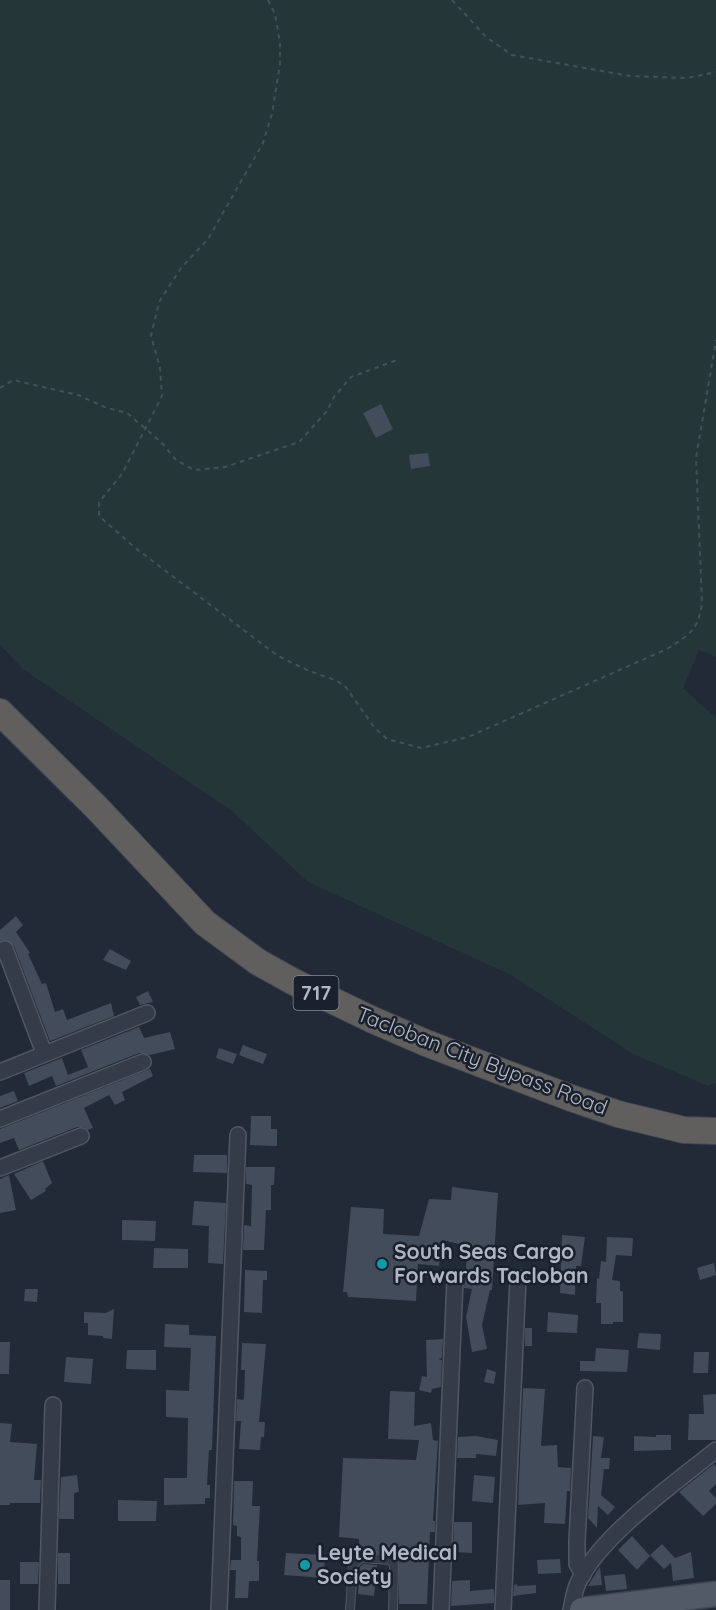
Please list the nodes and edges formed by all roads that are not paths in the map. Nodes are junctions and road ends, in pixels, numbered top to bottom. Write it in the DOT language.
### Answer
graph roads {
  1 [pos="0,712"];
  2 [pos="5,949"];
  3 [pos="147,1013"];
  4 [pos="44,1053"];
  5 [pos="143,1062"];
  6 [pos="0,1072"];
  7 [pos="0,1119"];
  8 [pos="716,1131"];
  9 [pos="238,1135"];
  10 [pos="81,1136"];
  11 [pos="0,1168"];
  12 [pos="518,1278"];
  13 [pos="455,1280"];
  14 [pos="585,1388"];
  15 [pos="53,1405"];
  16 [pos="716,1450"];
  17 [pos="583,1575"];
  18 [pos="716,1594"];
  19 [pos="47,1610"];
  20 [pos="219,1610"];
  21 [pos="350,1610"];
  22 [pos="393,1610"];
  23 [pos="441,1610"];
  24 [pos="503,1610"];
  25 [pos="571,1610"];
  26 [pos="582,1610"];
  1 -- 8 [label="highway, Tacloban City Bypass Road / 717"];
  2 -- 4 [label="street"];
  3 -- 4 [label="street"];
  4 -- 6 [label="street"];
  5 -- 7 [label="street"];
  9 -- 20 [label="street"];
  10 -- 11 [label="street"];
  12 -- 24 [label="street"];
  13 -- 23 [label="street"];
  14 -- 17 [label="street"];
  15 -- 19 [label="street"];
  16 -- 17 [label="street"];
  17 -- 25 [label="street"];
  18 -- 26 [label="main road"];
  21 -- 22 [label="lane"];
}
